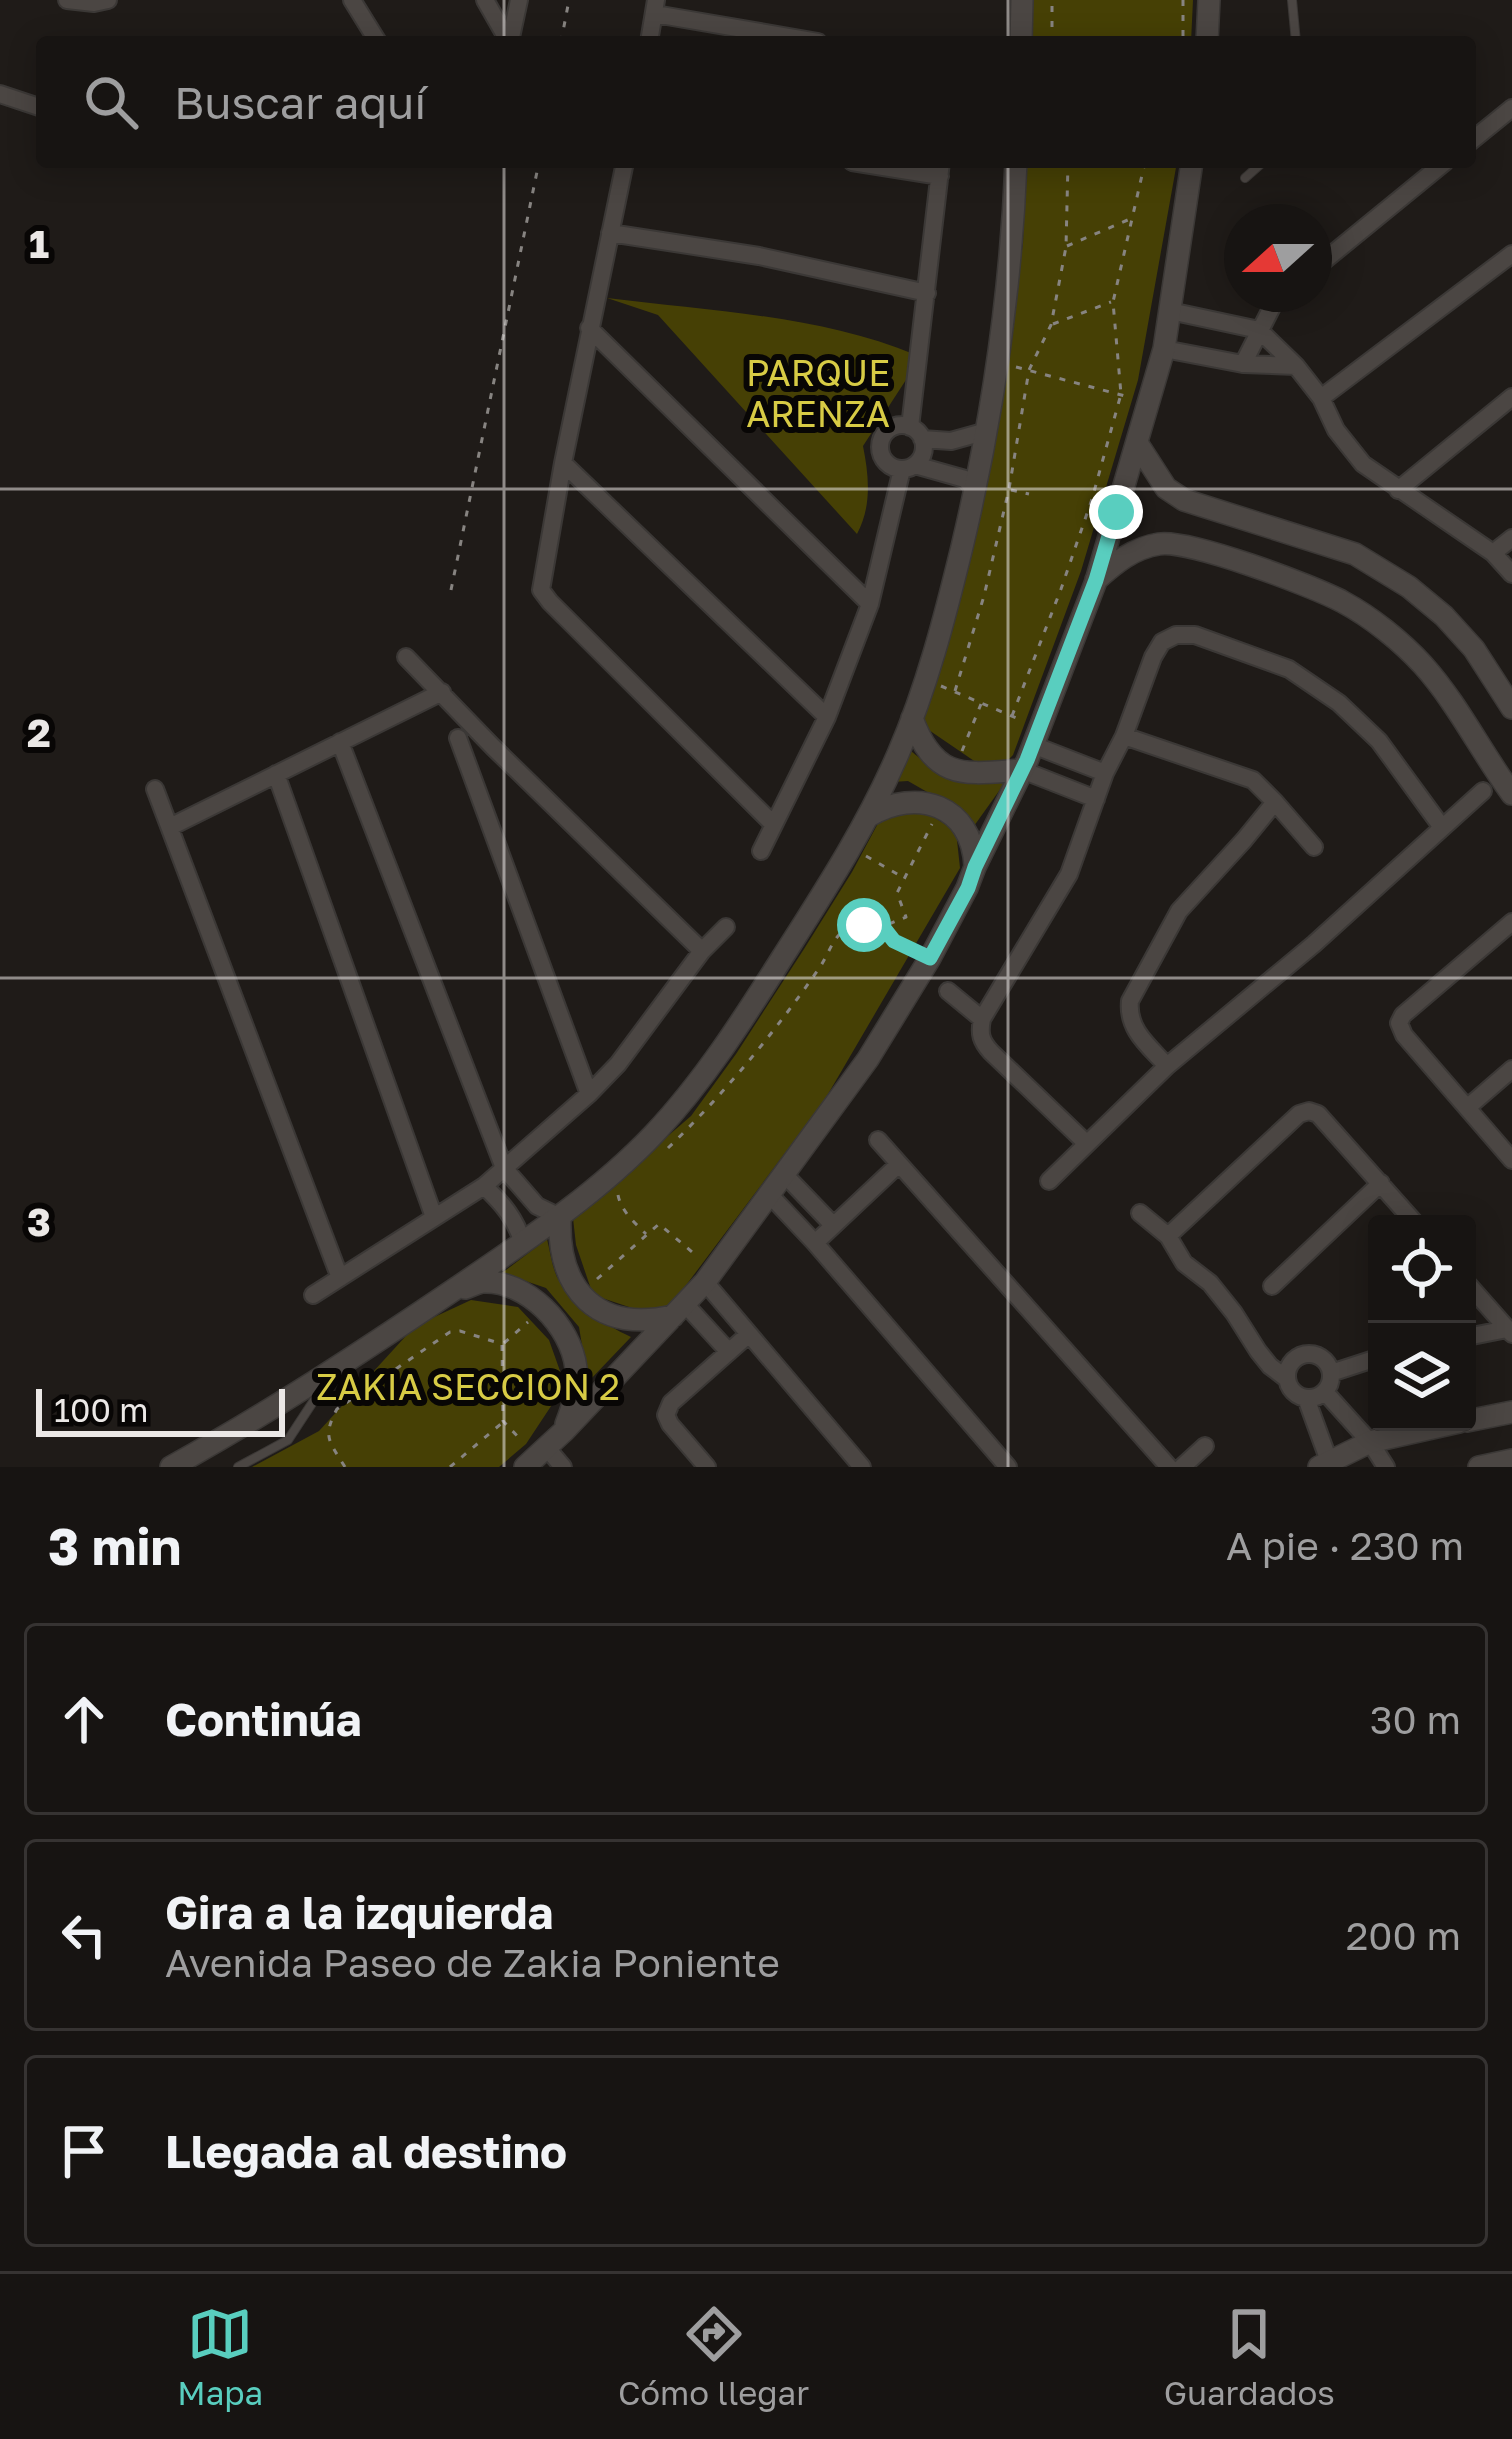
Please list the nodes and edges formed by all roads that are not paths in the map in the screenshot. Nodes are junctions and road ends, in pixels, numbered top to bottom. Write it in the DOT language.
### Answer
graph roads {
  1 [pos="67,0"];
  2 [pos="108,0"];
  3 [pos="352,0"];
  4 [pos="485,0"];
  5 [pos="519,0"];
  6 [pos="1022,0"];
  7 [pos="1209,0"];
  8 [pos="1292,0"];
  9 [pos="656,7"];
  10 [pos="374,36"];
  11 [pos="506,36"];
  12 [pos="511,36"];
  13 [pos="790,36"];
  14 [pos="1021,36"];
  15 [pos="1208,36"];
  16 [pos="1295,36"];
  17 [pos="0,94"];
  18 [pos="36,106"];
  19 [pos="1512,108"];
  20 [pos="1476,137"];
  21 [pos="624,168"];
  22 [pos="1016,168"];
  23 [pos="1191,168"];
  24 [pos="1256,168"];
  25 [pos="1438,168"];
  26 [pos="940,169"];
  27 [pos="1244,178"];
  28 [pos="610,233"];
  29 [pos="1332,254"];
  30 [pos="1512,254"];
  31 [pos="927,293"];
  32 [pos="1170,311"];
  33 [pos="1269,312"];
  34 [pos="589,328"];
  35 [pos="1259,330"];
  36 [pos="1164,349"];
  37 [pos="1243,364"];
  38 [pos="1296,366"];
  39 [pos="1512,397"];
  40 [pos="1321,398"];
  41 [pos="986,431"];
  42 [pos="916,433"];
  43 [pos="1137,442"];
  44 [pos="563,463"];
  45 [pos="909,467"];
  46 [pos="975,490"];
  47 [pos="1398,490"];
  48 [pos="1512,538"];
  49 [pos="1493,553"];
  50 [pos="1512,574"];
  51 [pos="1096,580"];
  52 [pos="870,604"];
  53 [pos="406,657"];
  54 [pos="442,692"];
  55 [pos="1512,708"];
  56 [pos="827,717"];
  57 [pos="912,718"];
  58 [pos="1036,736"];
  59 [pos="1124,736"];
  60 [pos="458,738"];
  61 [pos="340,742"];
  62 [pos="493,747"];
  63 [pos="466,760"];
  64 [pos="1022,770"];
  65 [pos="1106,773"];
  66 [pos="276,774"];
  67 [pos="155,789"];
  68 [pos="1484,791"];
  69 [pos="1512,794"];
  70 [pos="1096,799"];
  71 [pos="1275,802"];
  72 [pos="869,816"];
  73 [pos="773,824"];
  74 [pos="1441,826"];
  75 [pos="170,827"];
  76 [pos="1314,847"];
  77 [pos="761,851"];
  78 [pos="975,867"];
  79 [pos="1512,922"];
  80 [pos="726,927"];
  81 [pos="702,951"];
  82 [pos="948,992"];
  83 [pos="982,1019"];
  84 [pos="1167,1066"];
  85 [pos="1512,1069"];
  86 [pos="590,1094"];
  87 [pos="1468,1107"];
  88 [pos="878,1140"];
  89 [pos="1086,1143"];
  90 [pos="1512,1160"];
  91 [pos="899,1164"];
  92 [pos="504,1168"];
  93 [pos="784,1174"];
  94 [pos="1049,1180"];
  95 [pos="1381,1183"];
  96 [pos="484,1186"];
  97 [pos="769,1193"];
  98 [pos="1140,1213"];
  99 [pos="1408,1215"];
  100 [pos="560,1216"];
  101 [pos="434,1217"];
  102 [pos="833,1226"];
  103 [pos="1168,1236"];
  104 [pos="523,1243"];
  105 [pos="814,1243"];
  106 [pos="340,1278"];
  107 [pos="706,1282"];
  108 [pos="1272,1286"];
  109 [pos="450,1292"];
  110 [pos="1476,1293"];
  111 [pos="313,1295"];
  112 [pos="1482,1300"];
  113 [pos="679,1310"];
  114 [pos="1472,1323"];
  115 [pos="1509,1332"];
  116 [pos="749,1334"];
  117 [pos="1476,1335"];
  118 [pos="729,1352"];
  119 [pos="1368,1361"];
  120 [pos="333,1371"];
  121 [pos="1331,1373"];
  122 [pos="1287,1379"];
  123 [pos="1325,1391"];
  124 [pos="1306,1398"];
  125 [pos="1512,1412"];
  126 [pos="1476,1419"];
  127 [pos="563,1431"];
  128 [pos="1419,1431"];
  129 [pos="1370,1442"];
  130 [pos="1205,1446"];
  131 [pos="1512,1460"];
  132 [pos="533,1461"];
  133 [pos="1324,1464"];
  134 [pos="171,1467"];
  135 [pos="238,1467"];
  136 [pos="563,1467"];
  137 [pos="707,1467"];
  138 [pos="862,1467"];
  139 [pos="1008,1467"];
  140 [pos="1168,1467"];
  141 [pos="1182,1467"];
  142 [pos="1386,1467"];
  143 [pos="1479,1467"];
  1 -- 2 [label="street"];
  3 -- 10 [label="street"];
  4 -- 11 [label="street"];
  5 -- 12 [label="street"];
  6 -- 14 [label="street"];
  7 -- 15 [label="street"];
  8 -- 16 [label="lane"];
  9 -- 13 [label="street"];
  17 -- 18 [label="street"];
  19 -- 20 [label="street"];
  21 -- 28 [label="street"];
  22 -- 41 [label="street"];
  23 -- 32 [label="street"];
  24 -- 27 [label="lane"];
  25 -- 29 [label="street"];
  26 -- 31 [label="street"];
  28 -- 31 [label="street"];
  28 -- 34 [label="street"];
  30 -- 40 [label="street"];
  31 -- 42 [label="street"];
  32 -- 35 [label="street"];
  32 -- 36 [label="street"];
  33 -- 35 [label="street"];
  34 -- 44 [label="street"];
  34 -- 52 [label="street"];
  35 -- 37 [label="street"];
  35 -- 38 [label="street"];
  36 -- 37 [label="street"];
  36 -- 43 [label="street"];
  37 -- 38 [label="street"];
  38 -- 40 [label="street"];
  39 -- 47 [label="street"];
  40 -- 47 [label="street"];
  41 -- 42 [label="street"];
  41 -- 46 [label="street"];
  42 -- 45 [label="street"];
  42 -- 45 [label="street"];
  43 -- 51 [label="street"];
  43 -- 55 [label="street"];
  44 -- 56 [label="street"];
  44 -- 73 [label="street"];
  45 -- 46 [label="street"];
  45 -- 52 [label="street"];
  46 -- 57 [label="street"];
  47 -- 49 [label="street"];
  48 -- 49 [label="street"];
  49 -- 50 [label="street"];
  51 -- 58 [label="street"];
  51 -- 69 [label="street"];
  52 -- 56 [label="street"];
  53 -- 54 [label="street"];
  54 -- 61 [label="street"];
  54 -- 62 [label="street"];
  56 -- 73 [label="street"];
  57 -- 64 [label="street"];
  57 -- 72 [label="street"];
  58 -- 64 [label="street"];
  58 -- 65 [label="street"];
  59 -- 65 [label="street"];
  59 -- 71 [label="street"];
  59 -- 74 [label="street"];
  60 -- 63 [label="street"];
  61 -- 66 [label="street"];
  61 -- 92 [label="street"];
  62 -- 63 [label="street"];
  62 -- 81 [label="street"];
  63 -- 86 [label="street"];
  64 -- 70 [label="street"];
  64 -- 78 [label="street"];
  65 -- 70 [label="street"];
  66 -- 75 [label="street"];
  66 -- 101 [label="street"];
  67 -- 75 [label="street"];
  68 -- 74 [label="street"];
  70 -- 83 [label="street"];
  71 -- 76 [label="street"];
  71 -- 84 [label="street"];
  72 -- 78 [label="street"];
  72 -- 100 [label="street"];
  73 -- 77 [label="street"];
  74 -- 84 [label="street"];
  75 -- 106 [label="street"];
  78 -- 93 [label="street"];
  79 -- 87 [label="street"];
  80 -- 81 [label="street"];
  81 -- 86 [label="street"];
  82 -- 83 [label="street"];
  83 -- 89 [label="street"];
  84 -- 89 [label="street"];
  85 -- 87 [label="street"];
  86 -- 92 [label="street"];
  87 -- 90 [label="street"];
  88 -- 91 [label="street"];
  89 -- 94 [label="street"];
  91 -- 102 [label="street"];
  91 -- 140 [label="street"];
  92 -- 96 [label="street"];
  92 -- 100 [label="street"];
  93 -- 97 [label="street"];
  93 -- 102 [label="street"];
  95 -- 99 [label="street"];
  95 -- 103 [label="street"];
  95 -- 108 [label="street"];
  96 -- 101 [label="street"];
  96 -- 104 [label="street"];
  97 -- 105 [label="street"];
  97 -- 107 [label="street"];
  98 -- 103 [label="street"];
  100 -- 104 [label="street"];
  100 -- 113 [label="street"];
  101 -- 106 [label="street"];
  102 -- 105 [label="street"];
  103 -- 122 [label="street"];
  104 -- 109 [label="street"];
  105 -- 139 [label="street"];
  106 -- 111 [label="street"];
  107 -- 113 [label="street"];
  107 -- 116 [label="street"];
  109 -- 120 [label="street"];
  109 -- 127 [label="street"];
  110 -- 112 [label="street"];
  112 -- 114 [label="street"];
  112 -- 115 [label="street"];
  113 -- 118 [label="street"];
  113 -- 127 [label="street"];
  115 -- 117 [label="street"];
  116 -- 118 [label="street"];
  116 -- 138 [label="street"];
  118 -- 137 [label="street"];
  119 -- 121 [label="street"];
  120 -- 134 [label="street"];
  120 -- 135 [label="lane"];
  121 -- 122 [label="street"];
  121 -- 123 [label="street"];
  122 -- 124 [label="street"];
  123 -- 124 [label="street"];
  123 -- 129 [label="street"];
  124 -- 133 [label="street"];
  125 -- 126 [label="street"];
  127 -- 132 [label="street"];
  128 -- 129 [label="street"];
  129 -- 133 [label="street"];
  129 -- 142 [label="street"];
  130 -- 141 [label="street"];
  131 -- 143 [label="street"];
  132 -- 136 [label="street"];
}
